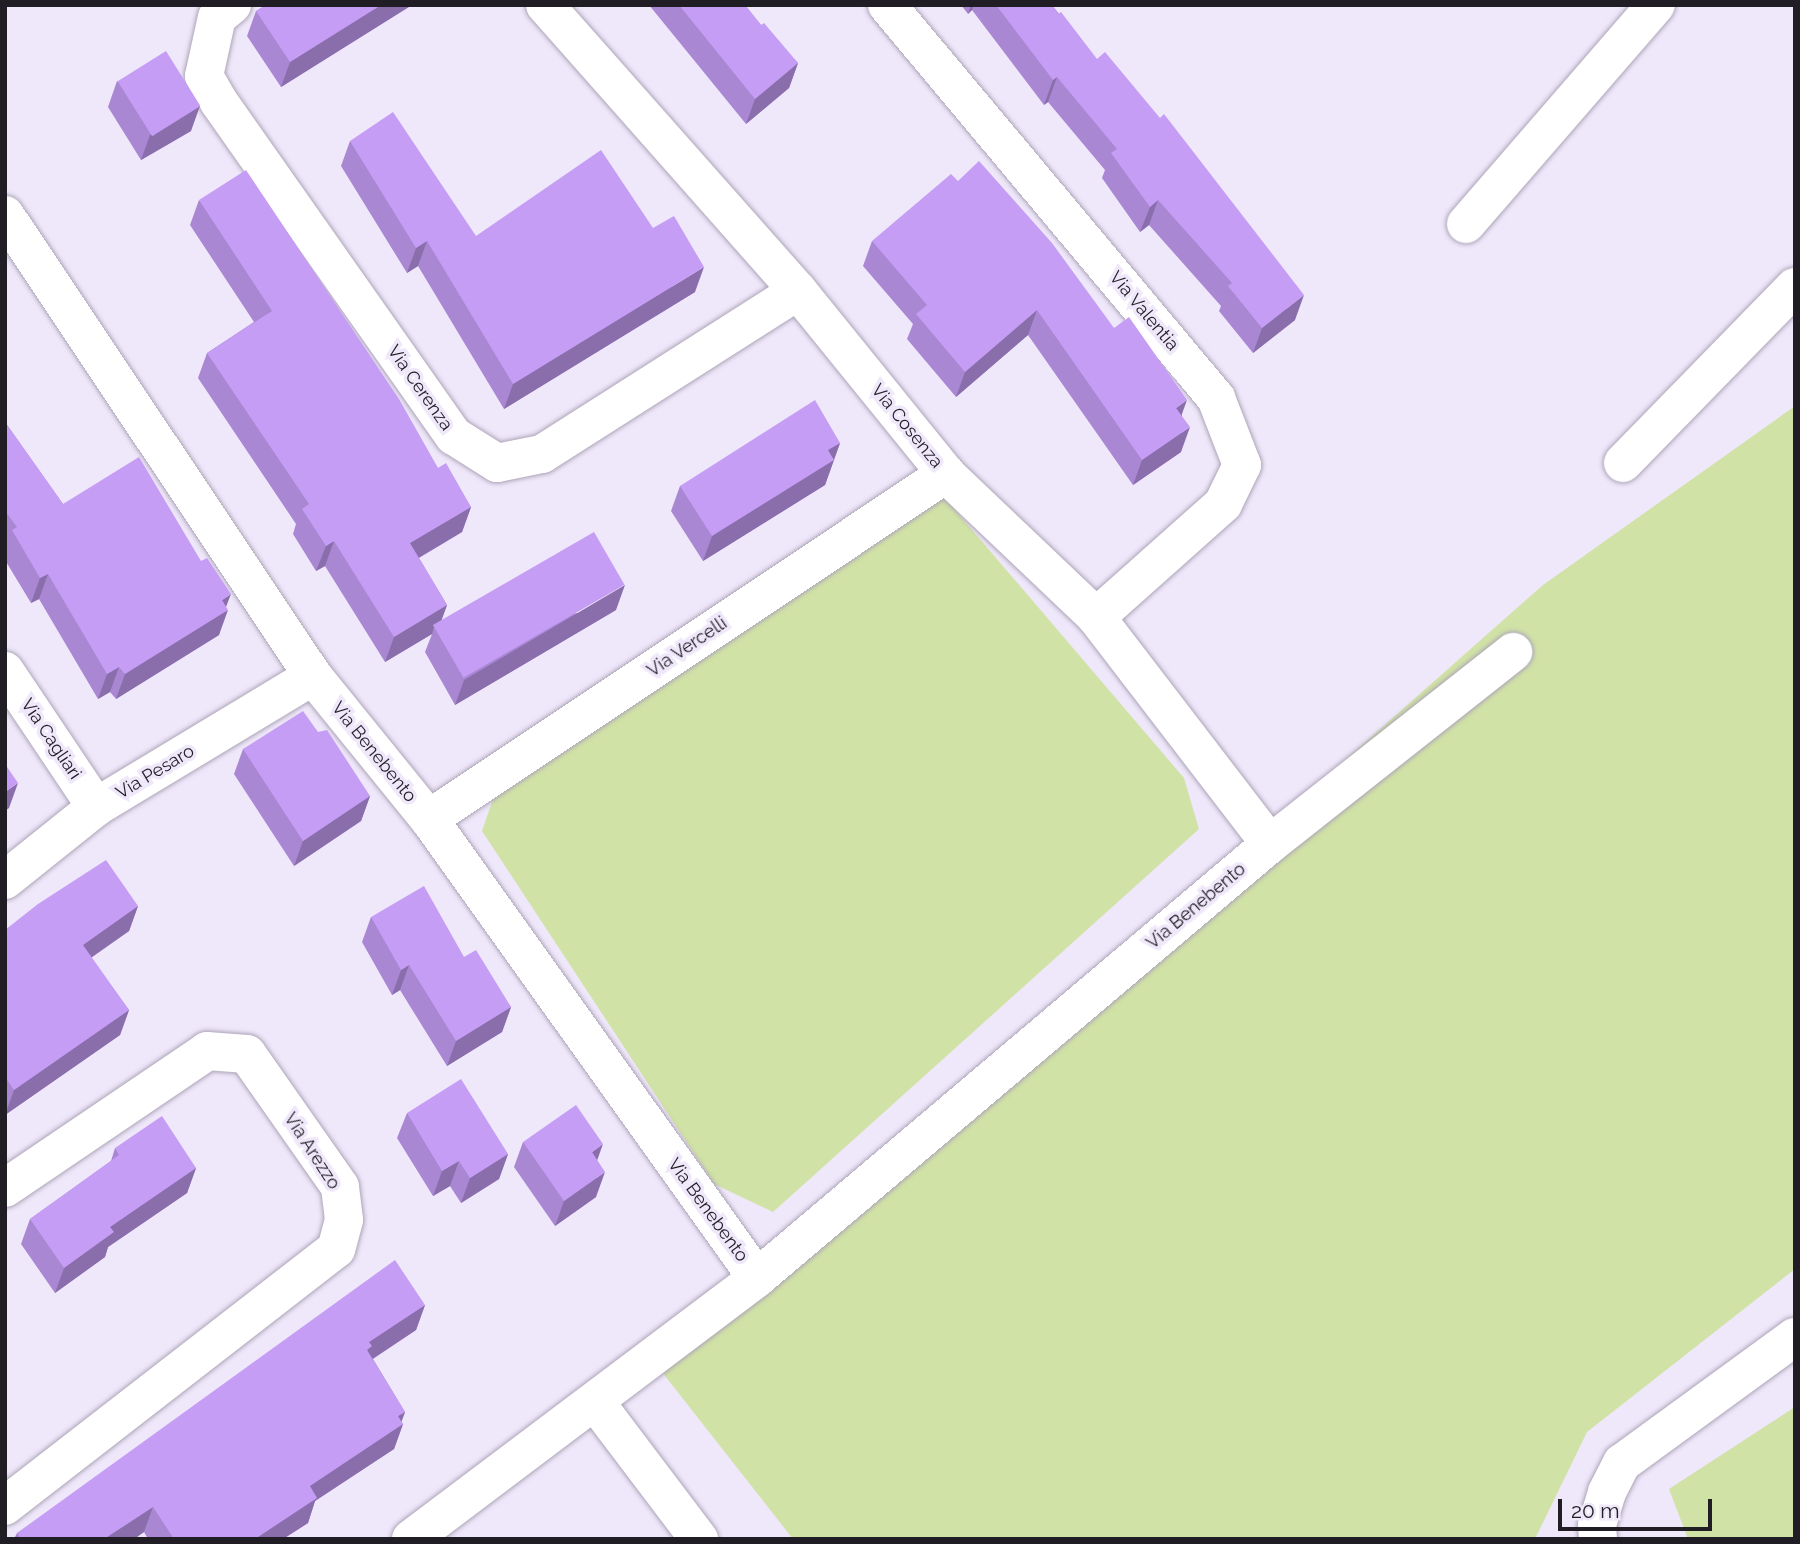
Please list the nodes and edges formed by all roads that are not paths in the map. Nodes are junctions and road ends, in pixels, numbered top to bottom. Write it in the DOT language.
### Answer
graph roads {
  1 [pos="232,5"];
  2 [pos="545,5"];
  3 [pos="887,5"];
  4 [pos="1656,5"];
  5 [pos="5,215"];
  6 [pos="1466,224"];
  7 [pos="1795,287"];
  8 [pos="798,291"];
  9 [pos="1623,463"];
  10 [pos="946,474"];
  11 [pos="1096,617"];
  12 [pos="1513,652"];
  13 [pos="5,671"];
  14 [pos="313,676"];
  15 [pos="96,807"];
  16 [pos="429,819"];
  17 [pos="1270,844"];
  18 [pos="5,880"];
  19 [pos="5,1188"];
  20 [pos="757,1278"];
  21 [pos="1795,1337"];
  22 [pos="596,1403"];
  23 [pos="5,1506"];
  24 [pos="411,1539"];
  25 [pos="699,1539"];
  26 [pos="1598,1539"];
  1 -- 8 [label="street, Via Cerenza"];
  2 -- 8 [label="street, Via Cosenza"];
  3 -- 11 [label="street, Via Valentia"];
  4 -- 6 [label="street"];
  5 -- 14 [label="street, Via Benebento"];
  7 -- 9 [label="street"];
  8 -- 10 [label="street, Via Cosenza"];
  10 -- 11 [label="street, Via Cosenza"];
  10 -- 16 [label="street, Via Vercelli"];
  11 -- 17 [label="street, Via Cosenza"];
  12 -- 17 [label="street, Via Benebento"];
  13 -- 15 [label="street, Via Cagliari"];
  14 -- 15 [label="street, Via Pesaro"];
  14 -- 16 [label="street, Via Benebento"];
  15 -- 18 [label="street, Via Pesaro"];
  16 -- 20 [label="street, Via Benebento"];
  17 -- 20 [label="street, Via Benebento"];
  19 -- 23 [label="street, Via Arezzo"];
  20 -- 22 [label="street, Via Benebento"];
  21 -- 26 [label="street"];
  22 -- 24 [label="street, Via Benebento"];
  22 -- 25 [label="street"];
}
